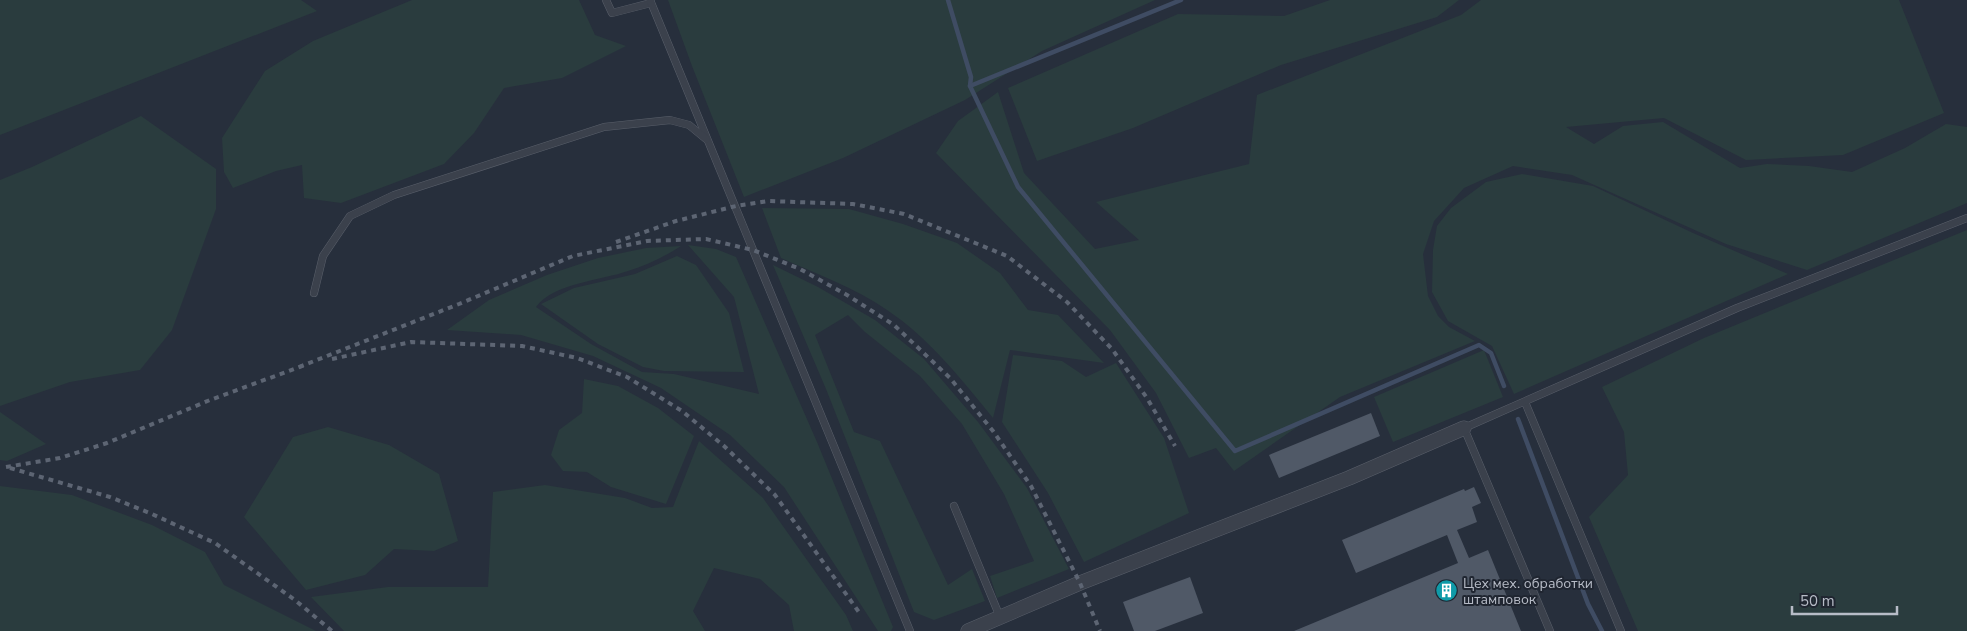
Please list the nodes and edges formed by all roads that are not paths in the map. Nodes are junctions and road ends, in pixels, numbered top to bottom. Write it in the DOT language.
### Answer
graph roads {
  1 [pos="606,0"];
  2 [pos="650,1"];
  3 [pos="706,139"];
  4 [pos="1967,218"];
  5 [pos="314,293"];
  6 [pos="1525,402"];
  7 [pos="1464,428"];
  8 [pos="954,506"];
  9 [pos="1000,617"];
  10 [pos="975,630"];
  11 [pos="910,631"];
  12 [pos="1550,631"];
  13 [pos="1621,631"];
  1 -- 2 [label="lane"];
  2 -- 3 [label="lane"];
  3 -- 5 [label="lane"];
  3 -- 11 [label="lane"];
  4 -- 6 [label="lane"];
  6 -- 7 [label="lane"];
  6 -- 13 [label="lane"];
  7 -- 9 [label="street"];
  7 -- 12 [label="lane"];
  8 -- 9 [label="lane"];
  9 -- 10 [label="street"];
}
